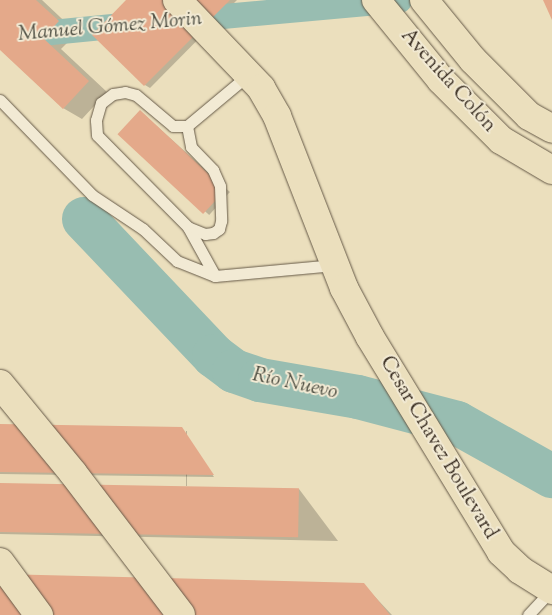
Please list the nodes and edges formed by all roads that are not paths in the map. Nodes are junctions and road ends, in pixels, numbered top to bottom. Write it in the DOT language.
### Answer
graph roads {
  1 [pos="177,0"];
  2 [pos="376,0"];
  3 [pos="424,0"];
  4 [pos="248,74"];
  5 [pos="0,100"];
  6 [pos="187,126"];
  7 [pos="552,129"];
  8 [pos="552,170"];
  9 [pos="188,227"];
  10 [pos="215,276"];
  11 [pos="340,276"];
  12 [pos="0,384"];
  13 [pos="0,562"];
  14 [pos="552,590"];
  15 [pos="39,615"];
  16 [pos="181,615"];
  17 [pos="528,615"];
  1 -- 4 [label="main road, Cesar Chavez Boulevard"];
  2 -- 8 [label="main road, Avenida Colón"];
  3 -- 7 [label="main road, Avenida Colón"];
  4 -- 6 [label="lane"];
  4 -- 11 [label="main road, Cesar Chavez Boulevard"];
  5 -- 10 [label="lane"];
  6 -- 9 [label="lane"];
  6 -- 9 [label="lane"];
  9 -- 10 [label="lane"];
  10 -- 11 [label="lane"];
  11 -- 14 [label="main road, Cesar Chavez Boulevard"];
  12 -- 16 [label="main road"];
  13 -- 15 [label="main road"];
  14 -- 17 [label="lane"];
}
